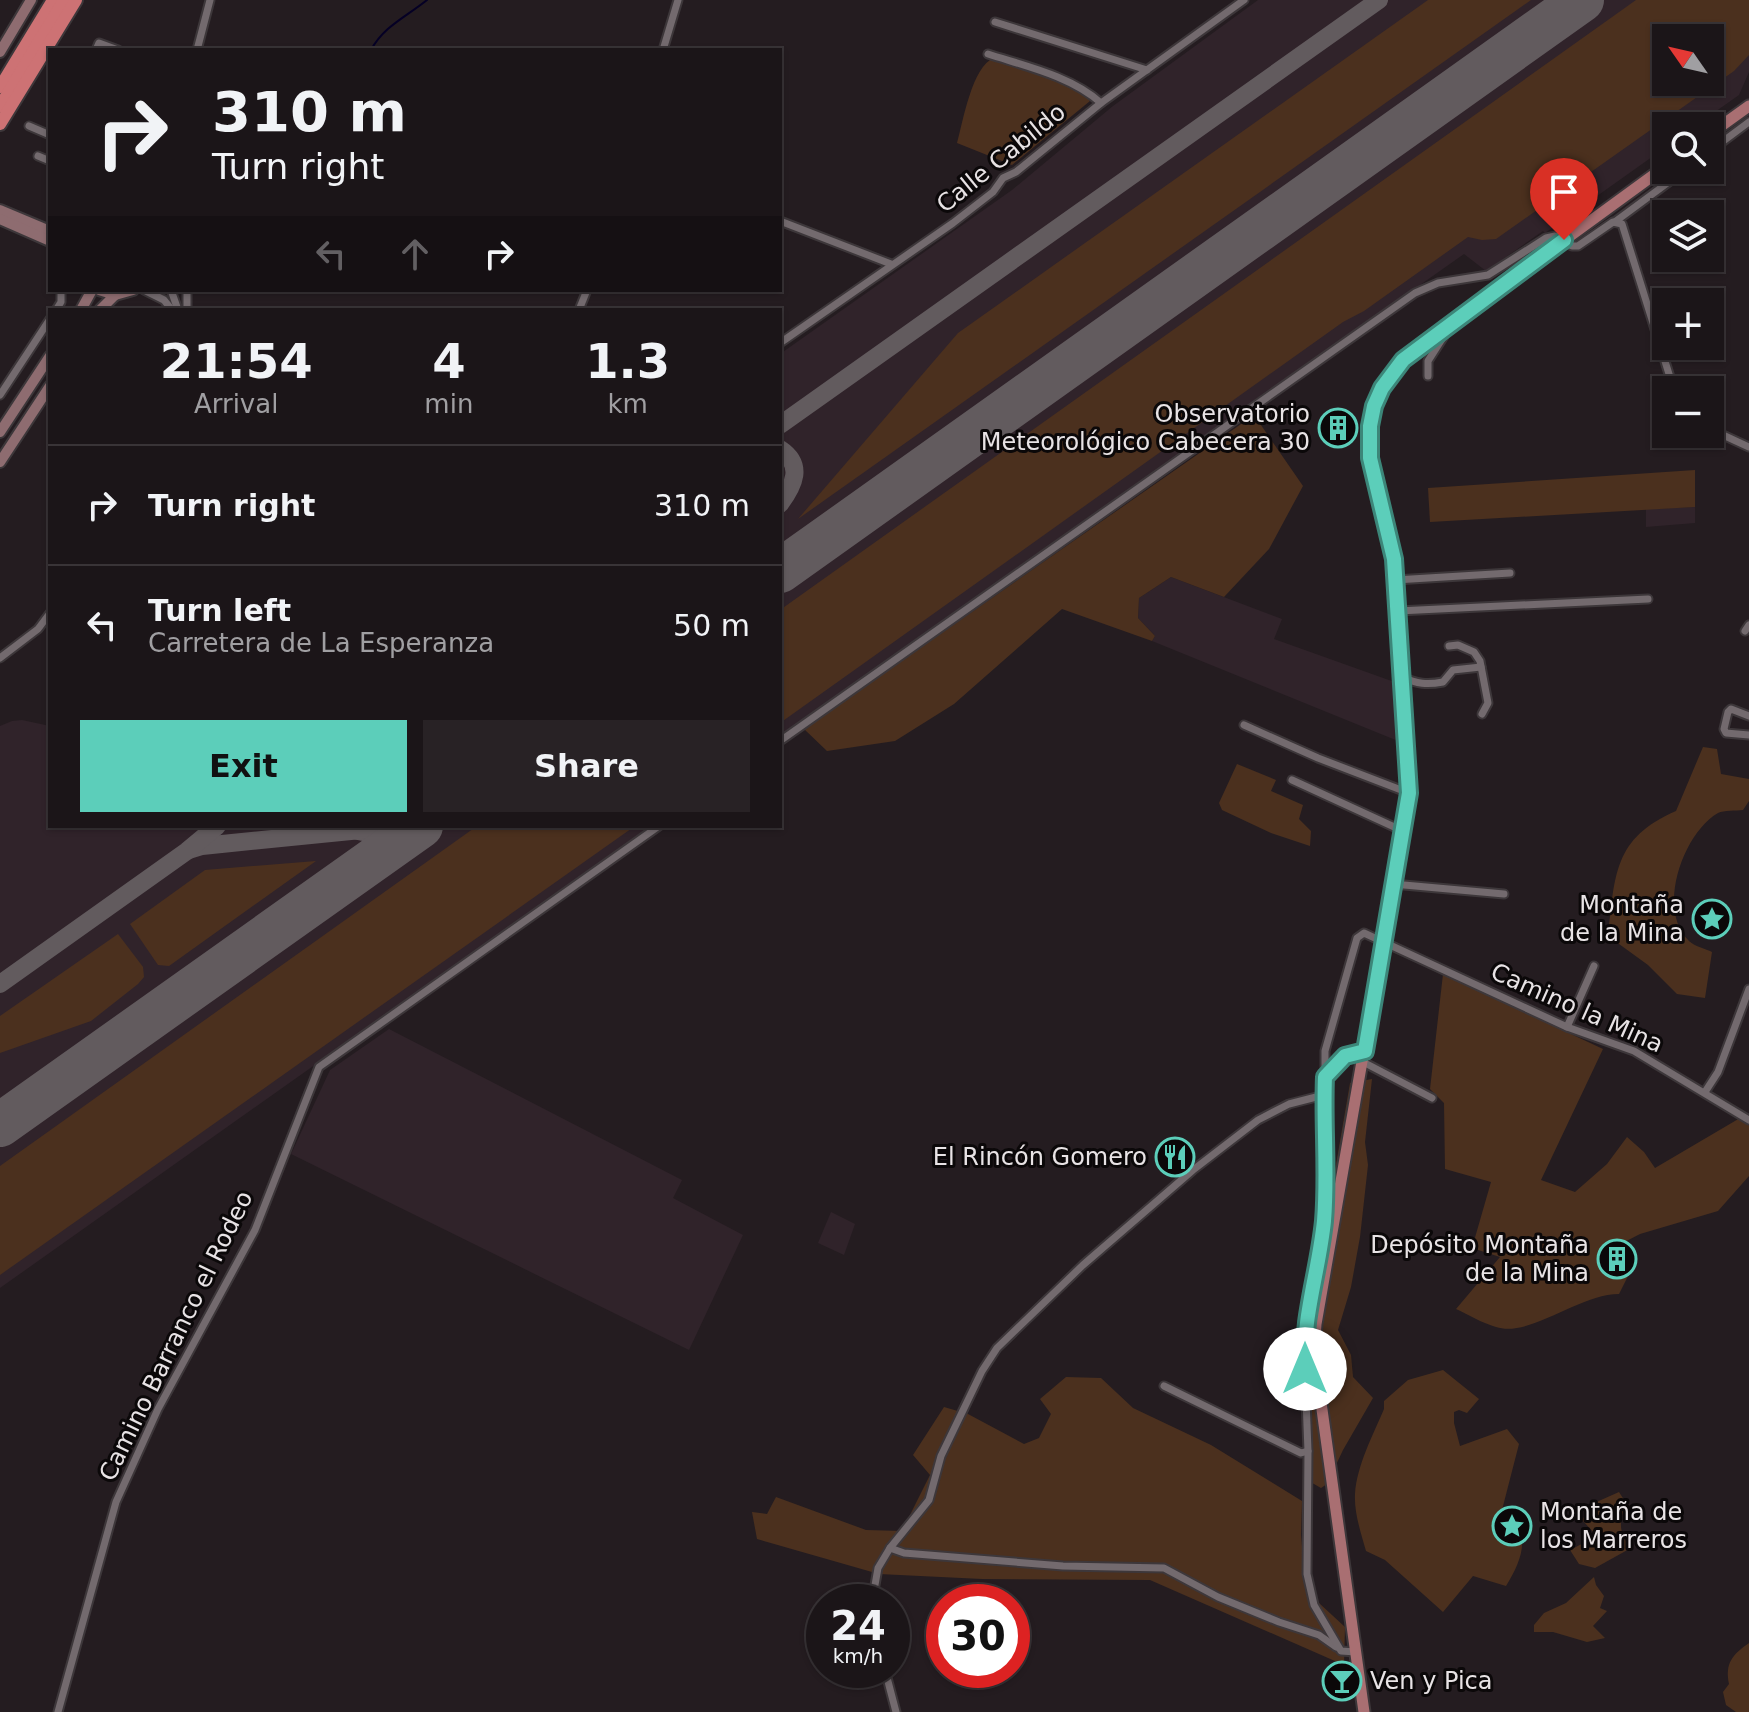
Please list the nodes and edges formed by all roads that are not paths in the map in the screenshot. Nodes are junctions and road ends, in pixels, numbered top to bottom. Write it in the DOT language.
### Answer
graph roads {
  1 [pos="45,0"];
  2 [pos="53,0"];
  3 [pos="64,0"];
  4 [pos="76,0"];
  5 [pos="210,0"];
  6 [pos="678,0"];
  7 [pos="1244,0"];
  8 [pos="28,1"];
  9 [pos="995,22"];
  10 [pos="198,48"];
  11 [pos="664,48"];
  12 [pos="0,52"];
  13 [pos="988,54"];
  14 [pos="1147,70"];
  15 [pos="0,71"];
  16 [pos="0,87"];
  17 [pos="1101,103"];
  18 [pos="0,106"];
  19 [pos="1749,106"];
  20 [pos="1749,122"];
  21 [pos="0,124"];
  22 [pos="1724,124"];
  23 [pos="29,126"];
  24 [pos="48,134"];
  25 [pos="1724,141"];
  26 [pos="38,156"];
  27 [pos="48,160"];
  28 [pos="1652,176"];
  29 [pos="1666,184"];
  30 [pos="0,210"];
  31 [pos="0,219"];
  32 [pos="1616,221"];
  33 [pos="782,222"];
  34 [pos="48,230"];
  35 [pos="48,240"];
  36 [pos="1564,240"];
  37 [pos="891,264"];
  38 [pos="105,292"];
  39 [pos="126,292"];
  40 [pos="148,292"];
  41 [pos="115,295"];
  42 [pos="102,308"];
  43 [pos="170,308"];
  44 [pos="48,322"];
  45 [pos="1442,329"];
  46 [pos="782,342"];
  47 [pos="48,359"];
  48 [pos="1428,376"];
  49 [pos="1669,376"];
  50 [pos="48,389"];
  51 [pos="0,395"];
  52 [pos="0,432"];
  53 [pos="1724,435"];
  54 [pos="1749,447"];
  55 [pos="0,462"];
  56 [pos="1510,573"];
  57 [pos="1395,580"];
  58 [pos="1648,599"];
  59 [pos="1398,611"];
  60 [pos="48,616"];
  61 [pos="1449,646"];
  62 [pos="0,658"];
  63 [pos="1481,667"];
  64 [pos="1402,677"];
  65 [pos="1482,714"];
  66 [pos="1749,716"];
  67 [pos="1244,725"];
  68 [pos="1749,735"];
  69 [pos="782,740"];
  70 [pos="1292,780"];
  71 [pos="1409,793"];
  72 [pos="656,828"];
  73 [pos="1403,831"];
  74 [pos="1393,884"];
  75 [pos="1504,894"];
  76 [pos="1383,942"];
  77 [pos="1594,966"];
  78 [pos="1749,989"];
  79 [pos="1567,1027"];
  80 [pos="1364,1056"];
  81 [pos="1325,1077"];
  82 [pos="1705,1092"];
  83 [pos="1324,1095"];
  84 [pos="1432,1098"];
  85 [pos="1749,1120"];
  86 [pos="1164,1386"];
  87 [pos="1308,1451"];
  88 [pos="890,1548"];
  89 [pos="874,1584"];
  90 [pos="1341,1651"];
  91 [pos="1356,1652"];
  92 [pos="890,1688"];
  93 [pos="58,1712"];
  94 [pos="896,1712"];
  95 [pos="1364,1712"];
  1 -- 15 [label="highway"];
  2 -- 16 [label="highway"];
  3 -- 18 [label="highway"];
  4 -- 21 [label="highway"];
  5 -- 10 [label="street"];
  6 -- 11 [label="street"];
  7 -- 14 [label="street, Calle Cabildo"];
  8 -- 12 [label="main road"];
  9 -- 14 [label="street"];
  13 -- 17 [label="street"];
  14 -- 17 [label="street, Calle Cabildo"];
  17 -- 37 [label="street, Calle Cabildo"];
  19 -- 22 [label="main road"];
  20 -- 25 [label="street"];
  23 -- 24 [label="street"];
  26 -- 27 [label="street"];
  28 -- 36 [label="main road"];
  29 -- 32 [label="street"];
  30 -- 34 [label="main road"];
  31 -- 35 [label="main road"];
  32 -- 36 [label="street"];
  32 -- 49 [label="street"];
  33 -- 37 [label="street"];
  36 -- 45 [label="main road"];
  36 -- 69 [label="street"];
  37 -- 46 [label="street, Calle Cabildo"];
  38 -- 41 [label="main road"];
  39 -- 41 [label="main road"];
  40 -- 43 [label="street"];
  41 -- 42 [label="main road"];
  44 -- 51 [label="street"];
  45 -- 48 [label="street"];
  45 -- 57 [label="main road"];
  47 -- 52 [label="main road"];
  50 -- 55 [label="main road"];
  53 -- 54 [label="street"];
  56 -- 57 [label="street"];
  57 -- 59 [label="main road"];
  58 -- 59 [label="street"];
  59 -- 64 [label="main road"];
  60 -- 62 [label="street"];
  61 -- 63 [label="street"];
  63 -- 64 [label="street"];
  63 -- 65 [label="street"];
  64 -- 71 [label="main road"];
  66 -- 68 [label="street"];
  67 -- 71 [label="street"];
  70 -- 73 [label="street"];
  71 -- 73 [label="main road"];
  72 -- 93 [label="street, Camino Barranco el Rodeo"];
  73 -- 74 [label="main road"];
  74 -- 75 [label="street"];
  74 -- 76 [label="main road"];
  76 -- 79 [label="street, Camino la Mina"];
  76 -- 80 [label="main road"];
  76 -- 81 [label="street"];
  77 -- 79 [label="street"];
  78 -- 82 [label="street"];
  79 -- 82 [label="street, Camino la Mina"];
  80 -- 81 [label="street"];
  80 -- 84 [label="street"];
  80 -- 91 [label="main road"];
  81 -- 83 [label="street"];
  82 -- 85 [label="street, Camino la Mina"];
  83 -- 87 [label="street"];
  83 -- 88 [label="street"];
  86 -- 87 [label="street"];
  87 -- 90 [label="street"];
  88 -- 89 [label="street"];
  88 -- 90 [label="street"];
  90 -- 91 [label="street"];
  91 -- 95 [label="main road"];
  92 -- 94 [label="street"];
}
